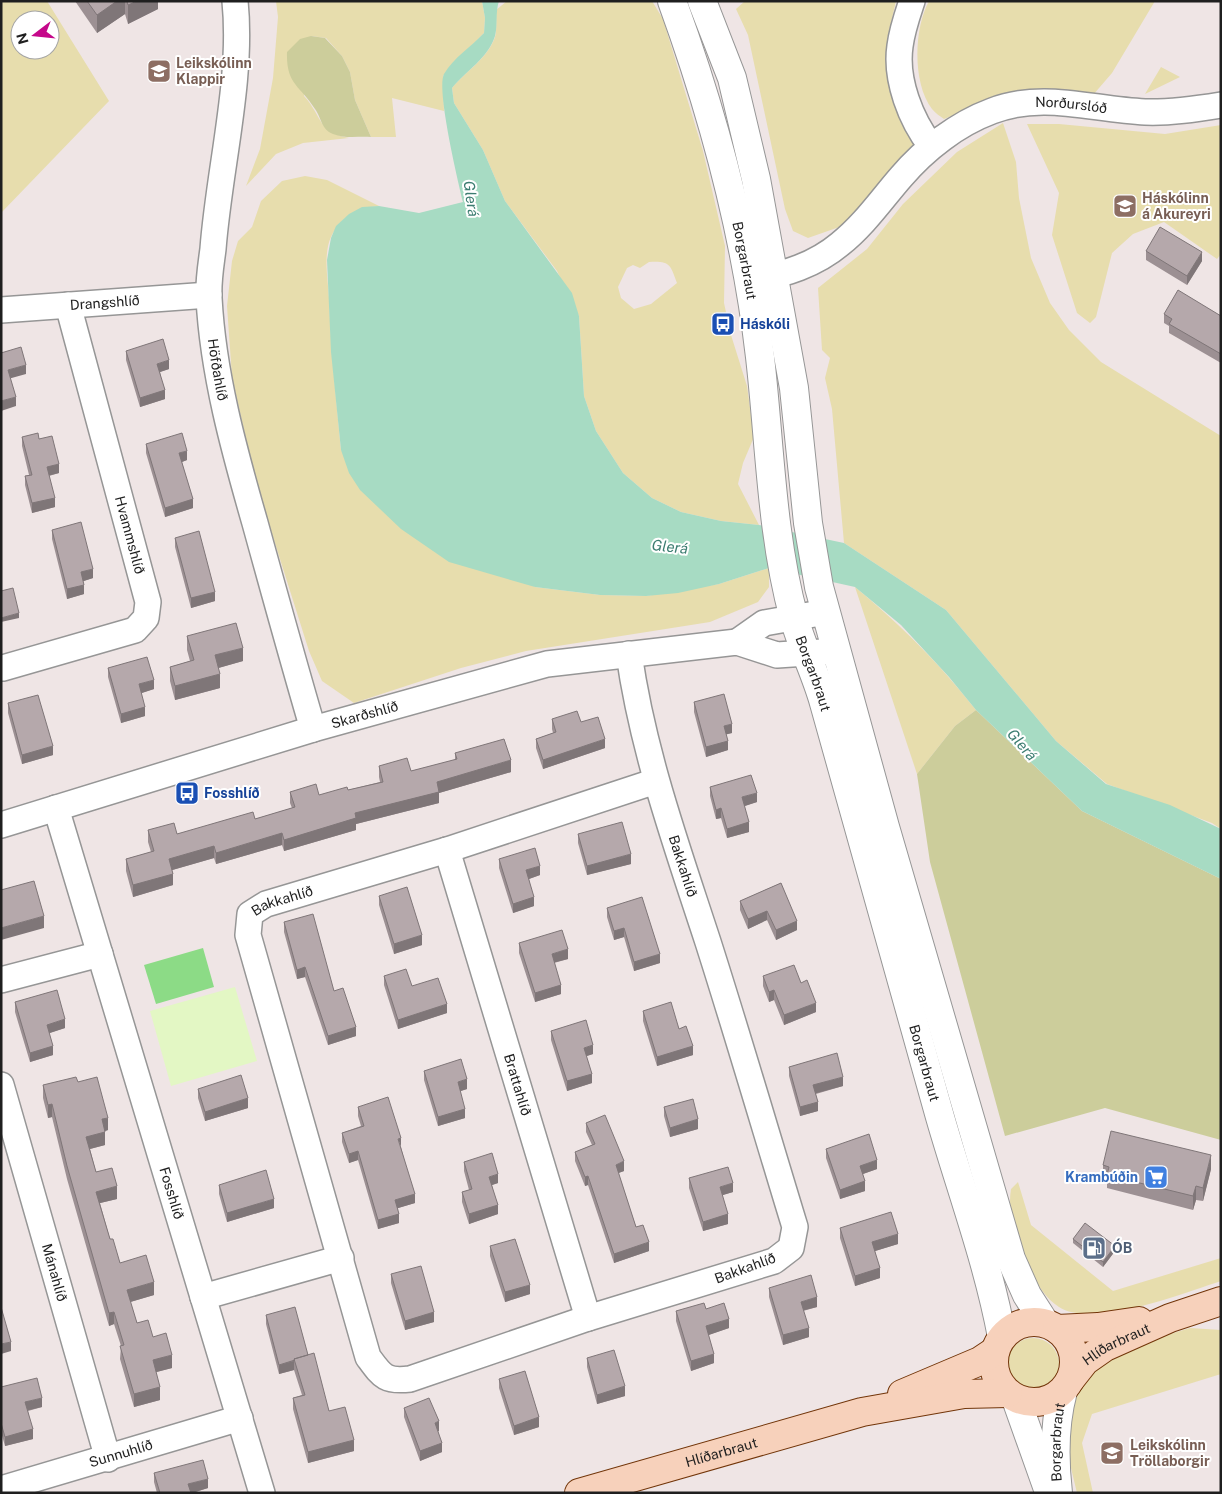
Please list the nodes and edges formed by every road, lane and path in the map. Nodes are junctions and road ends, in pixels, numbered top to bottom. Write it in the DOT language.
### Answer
graph roads {
  1 [pos="235,1"];
  2 [pos="672,1"];
  3 [pos="702,1"];
  4 [pos="912,1"];
  5 [pos="1221,105"];
  6 [pos="931,146"];
  7 [pos="762,279"];
  8 [pos="209,296"];
  9 [pos="68,305"];
  10 [pos="1,310"];
  11 [pos="822,599"];
  12 [pos="794,618"];
  13 [pos="737,642"];
  14 [pos="837,650"];
  15 [pos="629,654"];
  16 [pos="807,654"];
  17 [pos="3,668"];
  18 [pos="313,729"];
  19 [pos="656,781"];
  20 [pos="56,808"];
  21 [pos="1,825"];
  22 [pos="448,850"];
  23 [pos="100,954"];
  24 [pos="1,980"];
  25 [pos="1,1085"];
  26 [pos="341,1258"];
  27 [pos="203,1297"];
  28 [pos="1221,1301"];
  29 [pos="588,1318"];
  30 [pos="1170,1318"];
  31 [pos="1051,1326"];
  32 [pos="999,1344"];
  33 [pos="1066,1385"];
  34 [pos="1012,1396"];
  35 [pos="862,1412"];
  36 [pos="240,1418"];
  37 [pos="108,1459"];
  38 [pos="1,1489"];
  39 [pos="262,1493"];
  40 [pos="579,1493"];
  41 [pos="1049,1493"];
  42 [pos="1058,1493"];
  1 -- 8 [label="street, Höfðahlíð"];
  2 -- 7 [label="street, Borgarbraut"];
  3 -- 7 [label="street, Borgarbraut"];
  4 -- 6 [label="street"];
  5 -- 6 [label="street, Norðurslóð"];
  6 -- 7 [label="street, Norðurslóð"];
  7 -- 11 [label="street, Borgarbraut"];
  7 -- 12 [label="street, Borgarbraut"];
  8 -- 9 [label="street, Drangshlíð"];
  8 -- 18 [label="street, Höfðahlíð"];
  9 -- 10 [label="street, Drangshlíð"];
  9 -- 17 [label="street, Hvammshlíð"];
  11 -- 12 [label="street, Skarðshlíð"];
  11 -- 14 [label="street, Borgarbraut"];
  12 -- 13 [label="street, Skarðshlíð"];
  12 -- 16 [label="street, Borgarbraut"];
  13 -- 15 [label="street, Skarðshlíð"];
  13 -- 16 [label="street, Skarðshlíð"];
  14 -- 16 [label="street, Skarðshlíð"];
  14 -- 31 [label="street, Borgarbraut"];
  15 -- 18 [label="street, Skarðshlíð"];
  15 -- 19 [label="street, Bakkahlíð"];
  16 -- 32 [label="street, Borgarbraut"];
  18 -- 20 [label="street, Skarðshlíð"];
  19 -- 22 [label="street, Bakkahlíð"];
  19 -- 29 [label="street, Bakkahlíð"];
  20 -- 21 [label="street, Skarðshlíð"];
  20 -- 23 [label="street, Fosshlíð"];
  22 -- 26 [label="street, Bakkahlíð"];
  22 -- 29 [label="street, Brattahlíð"];
  23 -- 24 [label="street"];
  23 -- 27 [label="street, Fosshlíð"];
  25 -- 37 [label="street, Mánahlíð"];
  26 -- 27 [label="street"];
  26 -- 29 [label="street, Bakkahlíð"];
  27 -- 36 [label="street, Fosshlíð"];
  28 -- 30 [label="main road, Hlíðarbraut"];
  30 -- 31 [label="main road, Hlíðarbraut"];
  30 -- 33 [label="main road, Hlíðarbraut"];
  31 -- 32 [label="main road"];
  31 -- 33 [label="main road"];
  32 -- 34 [label="main road"];
  32 -- 35 [label="main road, Hlíðarbraut"];
  33 -- 34 [label="main road"];
  33 -- 42 [label="street, Borgarbraut"];
  34 -- 35 [label="main road, Hlíðarbraut"];
  34 -- 41 [label="street, Borgarbraut"];
  35 -- 40 [label="main road, Hlíðarbraut"];
  36 -- 37 [label="street, Sunnuhlíð"];
  36 -- 39 [label="street, Fosshlíð"];
  37 -- 38 [label="street, Sunnuhlíð"];
}
